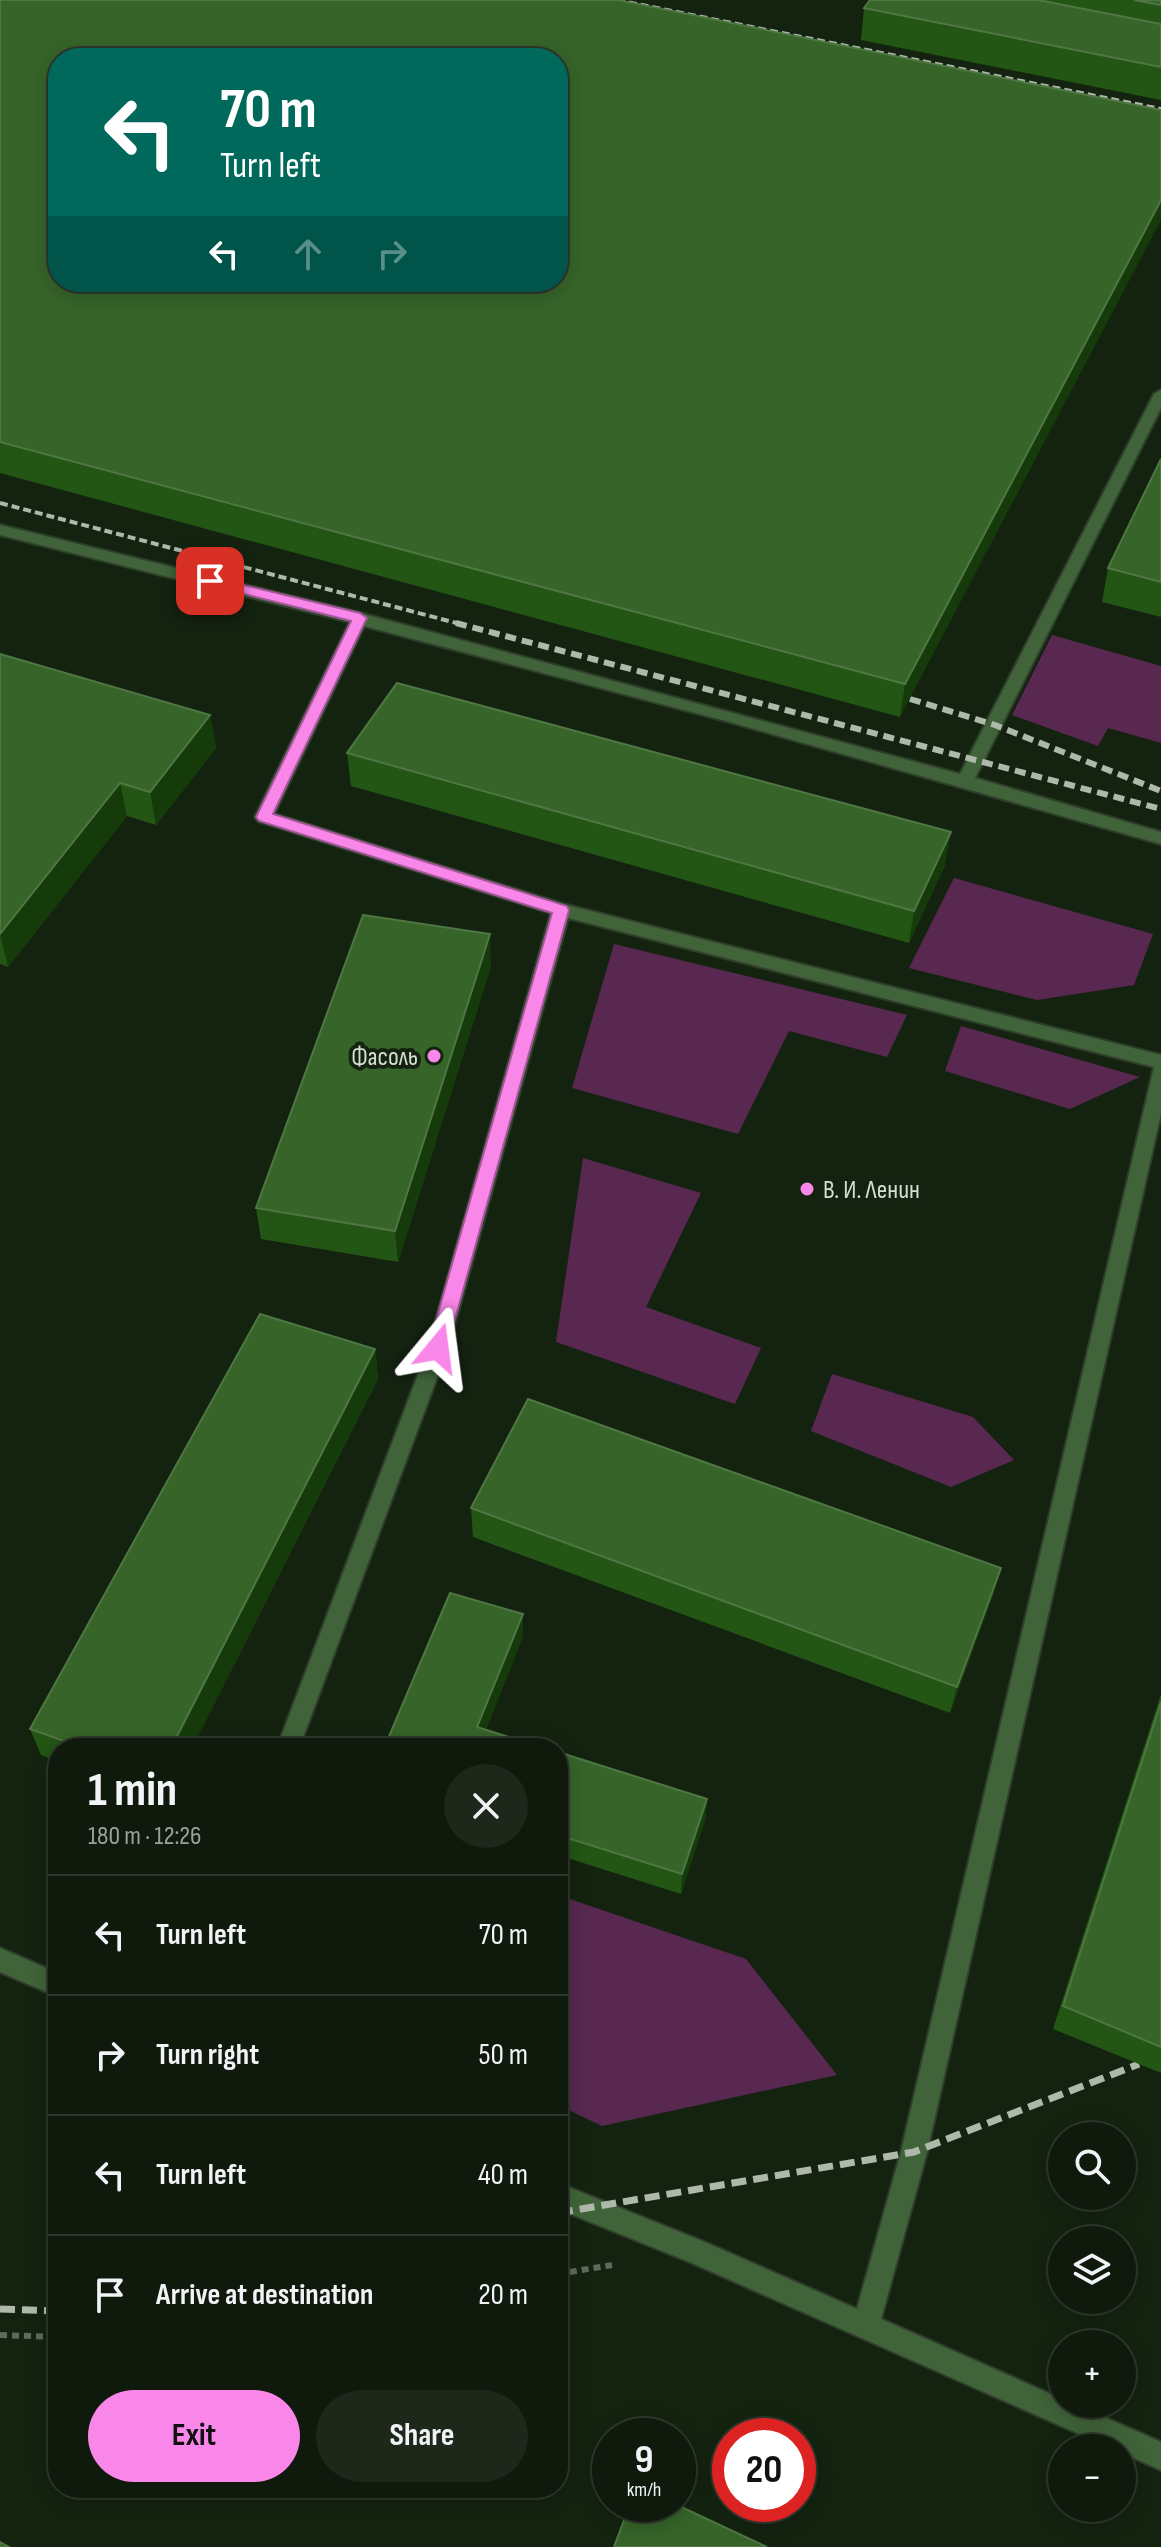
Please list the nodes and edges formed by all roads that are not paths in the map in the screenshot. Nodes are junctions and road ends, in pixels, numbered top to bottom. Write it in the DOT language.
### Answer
graph roads {
  1 [pos="1161,394"];
  2 [pos="0,530"];
  3 [pos="360,618"];
  4 [pos="966,780"];
  5 [pos="1161,838"];
  6 [pos="561,910"];
  7 [pos="1161,1062"];
  8 [pos="1161,1071"];
  9 [pos="292,1738"];
  10 [pos="0,1960"];
  11 [pos="48,1981"];
  12 [pos="568,2200"];
  13 [pos="866,2325"];
  14 [pos="1161,2456"];
  1 -- 4 [label="lane"];
  2 -- 3 [label="lane"];
  3 -- 4 [label="lane"];
  3 -- 6 [label="lane"];
  4 -- 5 [label="lane"];
  6 -- 7 [label="lane"];
  6 -- 9 [label="lane"];
  8 -- 13 [label="lane"];
  10 -- 11 [label="lane"];
  12 -- 13 [label="lane"];
  13 -- 14 [label="lane"];
}
